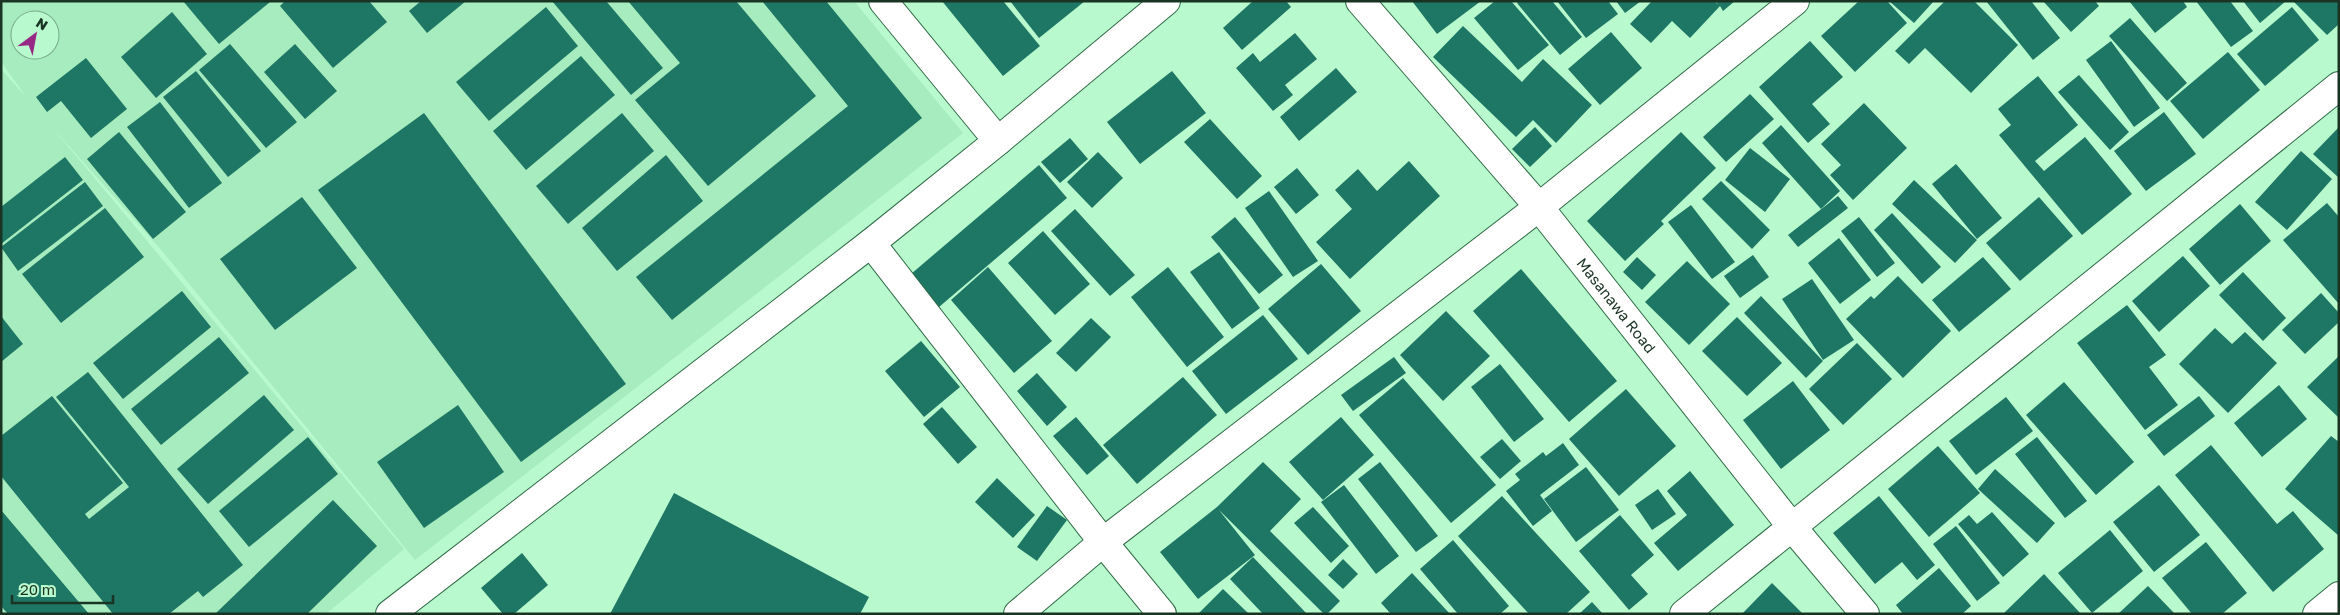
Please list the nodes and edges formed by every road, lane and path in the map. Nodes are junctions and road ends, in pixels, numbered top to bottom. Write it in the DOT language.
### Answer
graph roads {
  1 [pos="883,1"];
  2 [pos="1166,1"];
  3 [pos="1360,1"];
  4 [pos="1794,1"];
  5 [pos="2339,86"];
  6 [pos="998,141"];
  7 [pos="1539,207"];
  8 [pos="871,243"];
  9 [pos="1792,527"];
  10 [pos="1103,542"];
  11 [pos="2339,596"];
  12 [pos="390,614"];
  13 [pos="1018,614"];
  14 [pos="1162,614"];
  15 [pos="1684,614"];
  16 [pos="1864,614"];
  17 [pos="2317,614"];
  1 -- 6 [label="street"];
  2 -- 6 [label="street"];
  3 -- 7 [label="street, Masanawa Road"];
  4 -- 7 [label="street"];
  5 -- 9 [label="street"];
  6 -- 8 [label="street"];
  7 -- 9 [label="street, Masanawa Road"];
  7 -- 10 [label="street"];
  8 -- 10 [label="street"];
  8 -- 12 [label="street"];
  9 -- 15 [label="street"];
  9 -- 16 [label="street, Masanawa Road"];
  10 -- 13 [label="street"];
  10 -- 14 [label="street"];
  11 -- 17 [label="street"];
}
